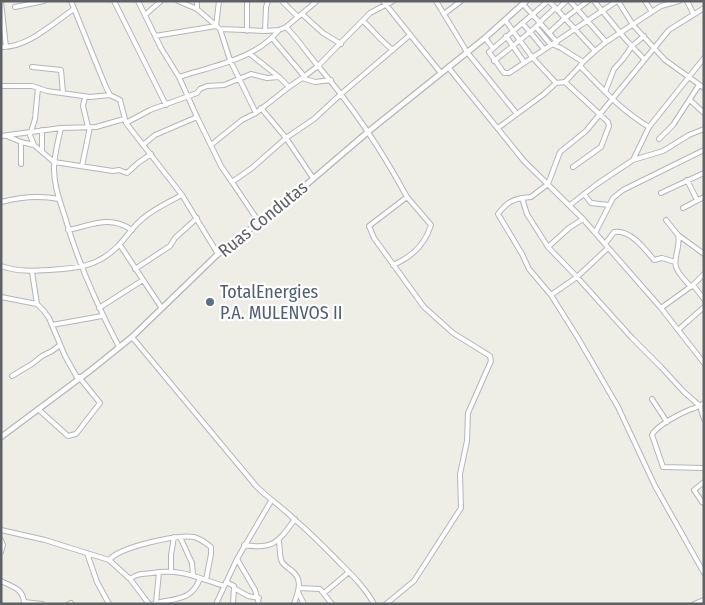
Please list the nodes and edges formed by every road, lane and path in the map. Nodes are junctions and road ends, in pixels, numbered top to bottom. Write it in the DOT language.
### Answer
graph roads {
  1 [pos="44,1"];
  2 [pos="72,1"];
  3 [pos="114,1"];
  4 [pos="138,1"];
  5 [pos="161,1"];
  6 [pos="178,1"];
  7 [pos="197,1"];
  8 [pos="219,1"];
  9 [pos="247,1"];
  10 [pos="268,1"];
  11 [pos="282,1"];
  12 [pos="308,1"];
  13 [pos="317,1"];
  14 [pos="393,1"];
  15 [pos="436,1"];
  16 [pos="460,1"];
  17 [pos="549,1"];
  18 [pos="566,1"];
  19 [pos="570,1"];
  20 [pos="588,1"];
  21 [pos="594,1"];
  22 [pos="617,1"];
  23 [pos="645,1"];
  24 [pos="658,1"];
  25 [pos="678,1"];
  26 [pos="687,1"];
  27 [pos="1,2"];
  28 [pos="384,3"];
  29 [pos="524,3"];
  30 [pos="312,5"];
  31 [pos="661,6"];
  32 [pos="15,7"];
  33 [pos="704,8"];
  34 [pos="74,9"];
  35 [pos="197,9"];
  36 [pos="556,9"];
  37 [pos="576,10"];
  38 [pos="602,11"];
  39 [pos="652,12"];
  40 [pos="444,14"];
  41 [pos="694,14"];
  42 [pos="145,15"];
  43 [pos="300,15"];
  44 [pos="532,15"];
  45 [pos="565,18"];
  46 [pos="505,20"];
  47 [pos="363,21"];
  48 [pos="587,22"];
  49 [pos="522,23"];
  50 [pos="540,23"];
  51 [pos="633,25"];
  52 [pos="218,27"];
  53 [pos="286,27"];
  54 [pos="536,27"];
  55 [pos="279,30"];
  56 [pos="513,30"];
  57 [pos="575,30"];
  58 [pos="247,31"];
  59 [pos="265,31"];
  60 [pos="530,32"];
  61 [pos="619,32"];
  62 [pos="549,33"];
  63 [pos="410,35"];
  64 [pos="155,36"];
  65 [pos="506,36"];
  66 [pos="644,36"];
  67 [pos="272,38"];
  68 [pos="485,38"];
  69 [pos="520,40"];
  70 [pos="606,42"];
  71 [pos="341,44"];
  72 [pos="553,44"];
  73 [pos="513,45"];
  74 [pos="632,46"];
  75 [pos="1,47"];
  76 [pos="6,47"];
  77 [pos="654,47"];
  78 [pos="493,48"];
  79 [pos="393,50"];
  80 [pos="544,50"];
  81 [pos="595,51"];
  82 [pos="467,52"];
  83 [pos="250,54"];
  84 [pos="532,57"];
  85 [pos="704,58"];
  86 [pos="644,59"];
  87 [pos="230,60"];
  88 [pos="494,61"];
  89 [pos="524,62"];
  90 [pos="583,62"];
  91 [pos="318,66"];
  92 [pos="580,66"];
  93 [pos="32,67"];
  94 [pos="448,68"];
  95 [pos="441,73"];
  96 [pos="179,77"];
  97 [pos="279,77"];
  98 [pos="303,77"];
  99 [pos="687,77"];
  100 [pos="240,78"];
  101 [pos="331,80"];
  102 [pos="565,82"];
  103 [pos="556,83"];
  104 [pos="699,85"];
  105 [pos="1,86"];
  106 [pos="289,87"];
  107 [pos="38,88"];
  108 [pos="704,88"];
  109 [pos="63,92"];
  110 [pos="605,92"];
  111 [pos="341,94"];
  112 [pos="110,95"];
  113 [pos="188,96"];
  114 [pos="84,97"];
  115 [pos="612,99"];
  116 [pos="690,100"];
  117 [pos="166,105"];
  118 [pos="261,108"];
  119 [pos="256,112"];
  120 [pos="704,113"];
  121 [pos="517,114"];
  122 [pos="599,114"];
  123 [pos="197,117"];
  124 [pos="126,121"];
  125 [pos="649,126"];
  126 [pos="89,127"];
  127 [pos="61,128"];
  128 [pos="498,128"];
  129 [pos="33,129"];
  130 [pos="704,129"];
  131 [pos="42,130"];
  132 [pos="369,131"];
  133 [pos="1,136"];
  134 [pos="6,136"];
  135 [pos="286,138"];
  136 [pos="660,139"];
  137 [pos="21,142"];
  138 [pos="143,144"];
  139 [pos="34,145"];
  140 [pos="211,145"];
  141 [pos="704,150"];
  142 [pos="42,151"];
  143 [pos="151,154"];
  144 [pos="633,160"];
  145 [pos="54,162"];
  146 [pos="21,164"];
  147 [pos="82,166"];
  148 [pos="573,167"];
  149 [pos="703,174"];
  150 [pos="313,178"];
  151 [pos="687,180"];
  152 [pos="232,182"];
  153 [pos="548,184"];
  154 [pos="661,193"];
  155 [pos="584,194"];
  156 [pos="182,195"];
  157 [pos="407,197"];
  158 [pos="704,197"];
  159 [pos="522,198"];
  160 [pos="59,199"];
  161 [pos="697,200"];
  162 [pos="1,202"];
  163 [pos="570,205"];
  164 [pos="609,206"];
  165 [pos="683,208"];
  166 [pos="197,218"];
  167 [pos="584,219"];
  168 [pos="666,220"];
  169 [pos="259,222"];
  170 [pos="68,230"];
  171 [pos="132,230"];
  172 [pos="595,233"];
  173 [pos="678,236"];
  174 [pos="120,245"];
  175 [pos="606,246"];
  176 [pos="548,247"];
  177 [pos="218,254"];
  178 [pos="704,254"];
  179 [pos="675,262"];
  180 [pos="393,265"];
  181 [pos="1,266"];
  182 [pos="81,268"];
  183 [pos="135,269"];
  184 [pos="32,272"];
  185 [pos="704,274"];
  186 [pos="577,277"];
  187 [pos="143,280"];
  188 [pos="692,286"];
  189 [pos="550,296"];
  190 [pos="1,298"];
  191 [pos="704,299"];
  192 [pos="37,304"];
  193 [pos="704,307"];
  194 [pos="99,308"];
  195 [pos="161,308"];
  196 [pos="661,308"];
  197 [pos="102,316"];
  198 [pos="52,325"];
  199 [pos="678,330"];
  200 [pos="132,337"];
  201 [pos="60,345"];
  202 [pos="119,347"];
  203 [pos="703,362"];
  204 [pos="12,376"];
  205 [pos="78,378"];
  206 [pos="652,398"];
  207 [pos="702,405"];
  208 [pos="38,409"];
  209 [pos="704,419"];
  210 [pos="667,422"];
  211 [pos="1,437"];
  212 [pos="704,469"];
  213 [pos="704,482"];
  214 [pos="271,501"];
  215 [pos="704,503"];
  216 [pos="295,519"];
  217 [pos="1,530"];
  218 [pos="174,537"];
  219 [pos="180,537"];
  220 [pos="1,540"];
  221 [pos="279,541"];
  222 [pos="244,545"];
  223 [pos="1,552"];
  224 [pos="87,553"];
  225 [pos="237,559"];
  226 [pos="109,560"];
  227 [pos="171,570"];
  228 [pos="159,572"];
  229 [pos="349,572"];
  230 [pos="704,573"];
  231 [pos="193,575"];
  232 [pos="200,578"];
  233 [pos="130,579"];
  234 [pos="206,580"];
  235 [pos="1,582"];
  236 [pos="225,584"];
  237 [pos="234,588"];
  238 [pos="299,590"];
  239 [pos="324,593"];
  240 [pos="259,598"];
  241 [pos="704,600"];
  242 [pos="24,603"];
  243 [pos="153,603"];
  244 [pos="42,604"];
  245 [pos="108,604"];
  246 [pos="216,604"];
  247 [pos="232,604"];
  248 [pos="260,604"];
  249 [pos="294,604"];
  250 [pos="304,604"];
  251 [pos="332,604"];
  252 [pos="374,604"];
  253 [pos="386,604"];
  254 [pos="694,604"];
  1 -- 32 [label="street"];
  2 -- 34 [label="street"];
  3 -- 117 [label="street"];
  4 -- 42 [label="street"];
  5 -- 42 [label="street"];
  6 -- 35 [label="street"];
  7 -- 35 [label="street"];
  8 -- 52 [label="street"];
  9 -- 58 [label="street"];
  10 -- 59 [label="street"];
  11 -- 43 [label="street"];
  12 -- 30 [label="street"];
  13 -- 30 [label="street"];
  14 -- 28 [label="street"];
  15 -- 40 [label="street"];
  16 -- 40 [label="street"];
  17 -- 36 [label="street"];
  17 -- 44 [label="street"];
  18 -- 36 [label="street"];
  19 -- 37 [label="street"];
  20 -- 37 [label="street"];
  21 -- 38 [label="street"];
  22 -- 38 [label="street"];
  22 -- 51 [label="street"];
  23 -- 39 [label="street"];
  24 -- 31 [label="street"];
  25 -- 31 [label="street"];
  26 -- 41 [label="street"];
  27 -- 76 [label="street"];
  28 -- 47 [label="street"];
  28 -- 63 [label="street"];
  29 -- 44 [label="street"];
  29 -- 46 [label="street, Ruas Condutas"];
  30 -- 43 [label="street"];
  31 -- 39 [label="street"];
  33 -- 41 [label="street"];
  34 -- 76 [label="street"];
  34 -- 112 [label="street"];
  35 -- 52 [label="street"];
  36 -- 45 [label="street"];
  36 -- 50 [label="street"];
  37 -- 45 [label="street"];
  37 -- 48 [label="street"];
  38 -- 48 [label="street"];
  38 -- 61 [label="street"];
  39 -- 51 [label="street"];
  40 -- 82 [label="street"];
  41 -- 77 [label="street"];
  42 -- 64 [label="street"];
  43 -- 53 [label="street"];
  43 -- 71 [label="street"];
  44 -- 49 [label="street"];
  44 -- 50 [label="street"];
  45 -- 57 [label="street"];
  45 -- 62 [label="street"];
  46 -- 56 [label="street"];
  46 -- 68 [label="street, Ruas Condutas"];
  47 -- 71 [label="street"];
  47 -- 79 [label="street"];
  48 -- 57 [label="street"];
  48 -- 70 [label="street"];
  49 -- 56 [label="street"];
  49 -- 60 [label="street"];
  50 -- 54 [label="street"];
  50 -- 62 [label="street"];
  51 -- 61 [label="street"];
  51 -- 66 [label="street"];
  52 -- 58 [label="street"];
  52 -- 64 [label="street"];
  52 -- 87 [label="street"];
  53 -- 55 [label="street"];
  53 -- 91 [label="street"];
  54 -- 60 [label="street"];
  54 -- 72 [label="street"];
  55 -- 59 [label="street"];
  55 -- 67 [label="street"];
  56 -- 65 [label="street"];
  56 -- 69 [label="street"];
  57 -- 72 [label="street"];
  57 -- 81 [label="street"];
  58 -- 59 [label="street"];
  60 -- 69 [label="street"];
  60 -- 80 [label="street"];
  61 -- 70 [label="street"];
  61 -- 74 [label="street"];
  62 -- 72 [label="street"];
  63 -- 79 [label="street"];
  63 -- 95 [label="street"];
  64 -- 96 [label="street"];
  65 -- 73 [label="street"];
  65 -- 78 [label="street"];
  66 -- 74 [label="street"];
  66 -- 77 [label="street"];
  67 -- 83 [label="street"];
  67 -- 98 [label="street"];
  68 -- 78 [label="street"];
  68 -- 82 [label="street, Ruas Condutas"];
  69 -- 73 [label="street"];
  69 -- 84 [label="street"];
  70 -- 81 [label="street"];
  71 -- 91 [label="street"];
  72 -- 80 [label="street"];
  72 -- 90 [label="street"];
  73 -- 88 [label="street"];
  73 -- 89 [label="street"];
  74 -- 86 [label="street"];
  74 -- 110 [label="street"];
  75 -- 76 [label="street"];
  77 -- 86 [label="street"];
  77 -- 99 [label="street"];
  78 -- 88 [label="street"];
  79 -- 111 [label="street"];
  80 -- 84 [label="street"];
  81 -- 90 [label="street"];
  82 -- 94 [label="street, Ruas Condutas"];
  82 -- 121 [label="street"];
  83 -- 87 [label="street"];
  83 -- 97 [label="street"];
  84 -- 89 [label="street"];
  84 -- 103 [label="street"];
  85 -- 99 [label="street"];
  86 -- 115 [label="street"];
  87 -- 96 [label="street"];
  87 -- 100 [label="street"];
  88 -- 89 [label="street"];
  90 -- 92 [label="street"];
  91 -- 98 [label="street"];
  91 -- 101 [label="street"];
  92 -- 102 [label="street"];
  92 -- 110 [label="street"];
  93 -- 109 [label="street"];
  94 -- 95 [label="street, Ruas Condutas"];
  94 -- 128 [label="street"];
  95 -- 132 [label="street, Ruas Condutas"];
  96 -- 113 [label="street"];
  97 -- 100 [label="street"];
  97 -- 106 [label="street"];
  98 -- 101 [label="street"];
  98 -- 106 [label="street"];
  99 -- 104 [label="street"];
  99 -- 125 [label="street"];
  100 -- 113 [label="street"];
  100 -- 119 [label="street"];
  101 -- 111 [label="street"];
  102 -- 103 [label="street"];
  102 -- 122 [label="street"];
  103 -- 121 [label="street"];
  104 -- 108 [label="street"];
  104 -- 116 [label="street"];
  105 -- 107 [label="street"];
  106 -- 118 [label="street"];
  107 -- 109 [label="street"];
  107 -- 129 [label="street"];
  109 -- 114 [label="street"];
  110 -- 115 [label="street"];
  111 -- 132 [label="street"];
  111 -- 135 [label="street"];
  112 -- 114 [label="street"];
  112 -- 124 [label="street"];
  113 -- 117 [label="street"];
  113 -- 123 [label="street"];
  114 -- 126 [label="street"];
  115 -- 122 [label="street"];
  115 -- 125 [label="street"];
  116 -- 120 [label="street"];
  116 -- 136 [label="street"];
  117 -- 124 [label="street"];
  118 -- 119 [label="street"];
  118 -- 135 [label="street"];
  119 -- 140 [label="street"];
  121 -- 128 [label="street"];
  122 -- 148 [label="street"];
  122 -- 153 [label="street"];
  123 -- 138 [label="street"];
  123 -- 140 [label="street"];
  124 -- 126 [label="street"];
  124 -- 138 [label="street"];
  125 -- 144 [label="street"];
  126 -- 127 [label="street"];
  126 -- 147 [label="street"];
  127 -- 131 [label="street"];
  127 -- 145 [label="street"];
  128 -- 153 [label="street"];
  129 -- 131 [label="street"];
  129 -- 134 [label="street"];
  129 -- 139 [label="street"];
  130 -- 144 [label="street"];
  131 -- 142 [label="street"];
  132 -- 150 [label="street, Ruas Condutas"];
  132 -- 157 [label="street"];
  133 -- 134 [label="street"];
  134 -- 137 [label="street"];
  135 -- 150 [label="street"];
  135 -- 152 [label="street"];
  137 -- 139 [label="street"];
  137 -- 146 [label="street"];
  138 -- 143 [label="street"];
  139 -- 142 [label="street"];
  140 -- 152 [label="street"];
  141 -- 164 [label="street"];
  142 -- 145 [label="street"];
  143 -- 147 [label="street"];
  143 -- 156 [label="street"];
  144 -- 155 [label="street"];
  145 -- 147 [label="street"];
  145 -- 160 [label="street"];
  149 -- 151 [label="street"];
  150 -- 169 [label="street, Ruas Condutas"];
  151 -- 154 [label="street"];
  151 -- 161 [label="street"];
  152 -- 169 [label="street"];
  153 -- 159 [label="street"];
  153 -- 163 [label="street"];
  155 -- 163 [label="street"];
  155 -- 164 [label="street"];
  156 -- 166 [label="street"];
  156 -- 171 [label="street"];
  157 -- 180 [label="street"];
  157 -- 180 [label="street"];
  158 -- 161 [label="street"];
  159 -- 176 [label="street"];
  159 -- 189 [label="street"];
  160 -- 162 [label="street"];
  160 -- 170 [label="street"];
  161 -- 165 [label="street"];
  163 -- 167 [label="street"];
  164 -- 172 [label="street"];
  166 -- 177 [label="street"];
  166 -- 183 [label="street"];
  167 -- 172 [label="street"];
  167 -- 176 [label="street"];
  168 -- 173 [label="street"];
  169 -- 177 [label="street, Ruas Condutas"];
  170 -- 171 [label="street"];
  170 -- 182 [label="street"];
  171 -- 174 [label="street"];
  172 -- 175 [label="street"];
  173 -- 178 [label="street"];
  173 -- 179 [label="street"];
  174 -- 182 [label="street"];
  174 -- 183 [label="street"];
  175 -- 179 [label="street"];
  175 -- 186 [label="street"];
  175 -- 196 [label="street"];
  176 -- 186 [label="street"];
  177 -- 195 [label="street, Ruas Condutas"];
  179 -- 188 [label="street"];
  180 -- 253 [label="street"];
  181 -- 184 [label="street"];
  182 -- 184 [label="street"];
  182 -- 194 [label="street"];
  183 -- 187 [label="street"];
  184 -- 192 [label="street"];
  185 -- 188 [label="street"];
  186 -- 189 [label="street"];
  186 -- 207 [label="street"];
  187 -- 194 [label="street"];
  187 -- 195 [label="street"];
  188 -- 191 [label="street"];
  188 -- 196 [label="street"];
  189 -- 230 [label="street"];
  190 -- 192 [label="street"];
  192 -- 198 [label="street"];
  193 -- 199 [label="street"];
  194 -- 197 [label="street"];
  195 -- 200 [label="street, Ruas Condutas"];
  196 -- 199 [label="street"];
  197 -- 198 [label="street"];
  197 -- 202 [label="street"];
  198 -- 201 [label="street"];
  199 -- 203 [label="street"];
  200 -- 202 [label="street, Ruas Condutas"];
  200 -- 214 [label="street"];
  201 -- 204 [label="street"];
  201 -- 205 [label="street"];
  202 -- 205 [label="street, Ruas Condutas"];
  205 -- 208 [label="street, Ruas Condutas"];
  205 -- 208 [label="street"];
  206 -- 210 [label="street"];
  207 -- 209 [label="street"];
  207 -- 210 [label="street"];
  208 -- 211 [label="street, Ruas Condutas"];
  210 -- 212 [label="street"];
  213 -- 215 [label="street"];
  214 -- 216 [label="street"];
  214 -- 222 [label="street"];
  216 -- 221 [label="street"];
  216 -- 229 [label="street"];
  217 -- 224 [label="street"];
  218 -- 219 [label="street"];
  218 -- 226 [label="street"];
  218 -- 227 [label="street"];
  219 -- 231 [label="street"];
  219 -- 234 [label="street"];
  220 -- 223 [label="street"];
  221 -- 222 [label="street"];
  221 -- 238 [label="street"];
  222 -- 225 [label="street"];
  224 -- 226 [label="street"];
  224 -- 245 [label="street"];
  225 -- 236 [label="street"];
  225 -- 240 [label="street"];
  226 -- 233 [label="street"];
  227 -- 228 [label="street"];
  227 -- 231 [label="street"];
  228 -- 233 [label="street"];
  228 -- 243 [label="street"];
  229 -- 239 [label="street"];
  229 -- 252 [label="street"];
  231 -- 232 [label="street"];
  232 -- 234 [label="street"];
  232 -- 243 [label="street"];
  233 -- 243 [label="street"];
  234 -- 236 [label="street"];
  235 -- 242 [label="street"];
  236 -- 237 [label="street"];
  236 -- 246 [label="street"];
  237 -- 240 [label="street"];
  237 -- 247 [label="street"];
  238 -- 239 [label="street"];
  238 -- 249 [label="street"];
  238 -- 250 [label="street"];
  239 -- 251 [label="street"];
  240 -- 248 [label="street"];
  241 -- 254 [label="street"];
  242 -- 244 [label="street"];
}
